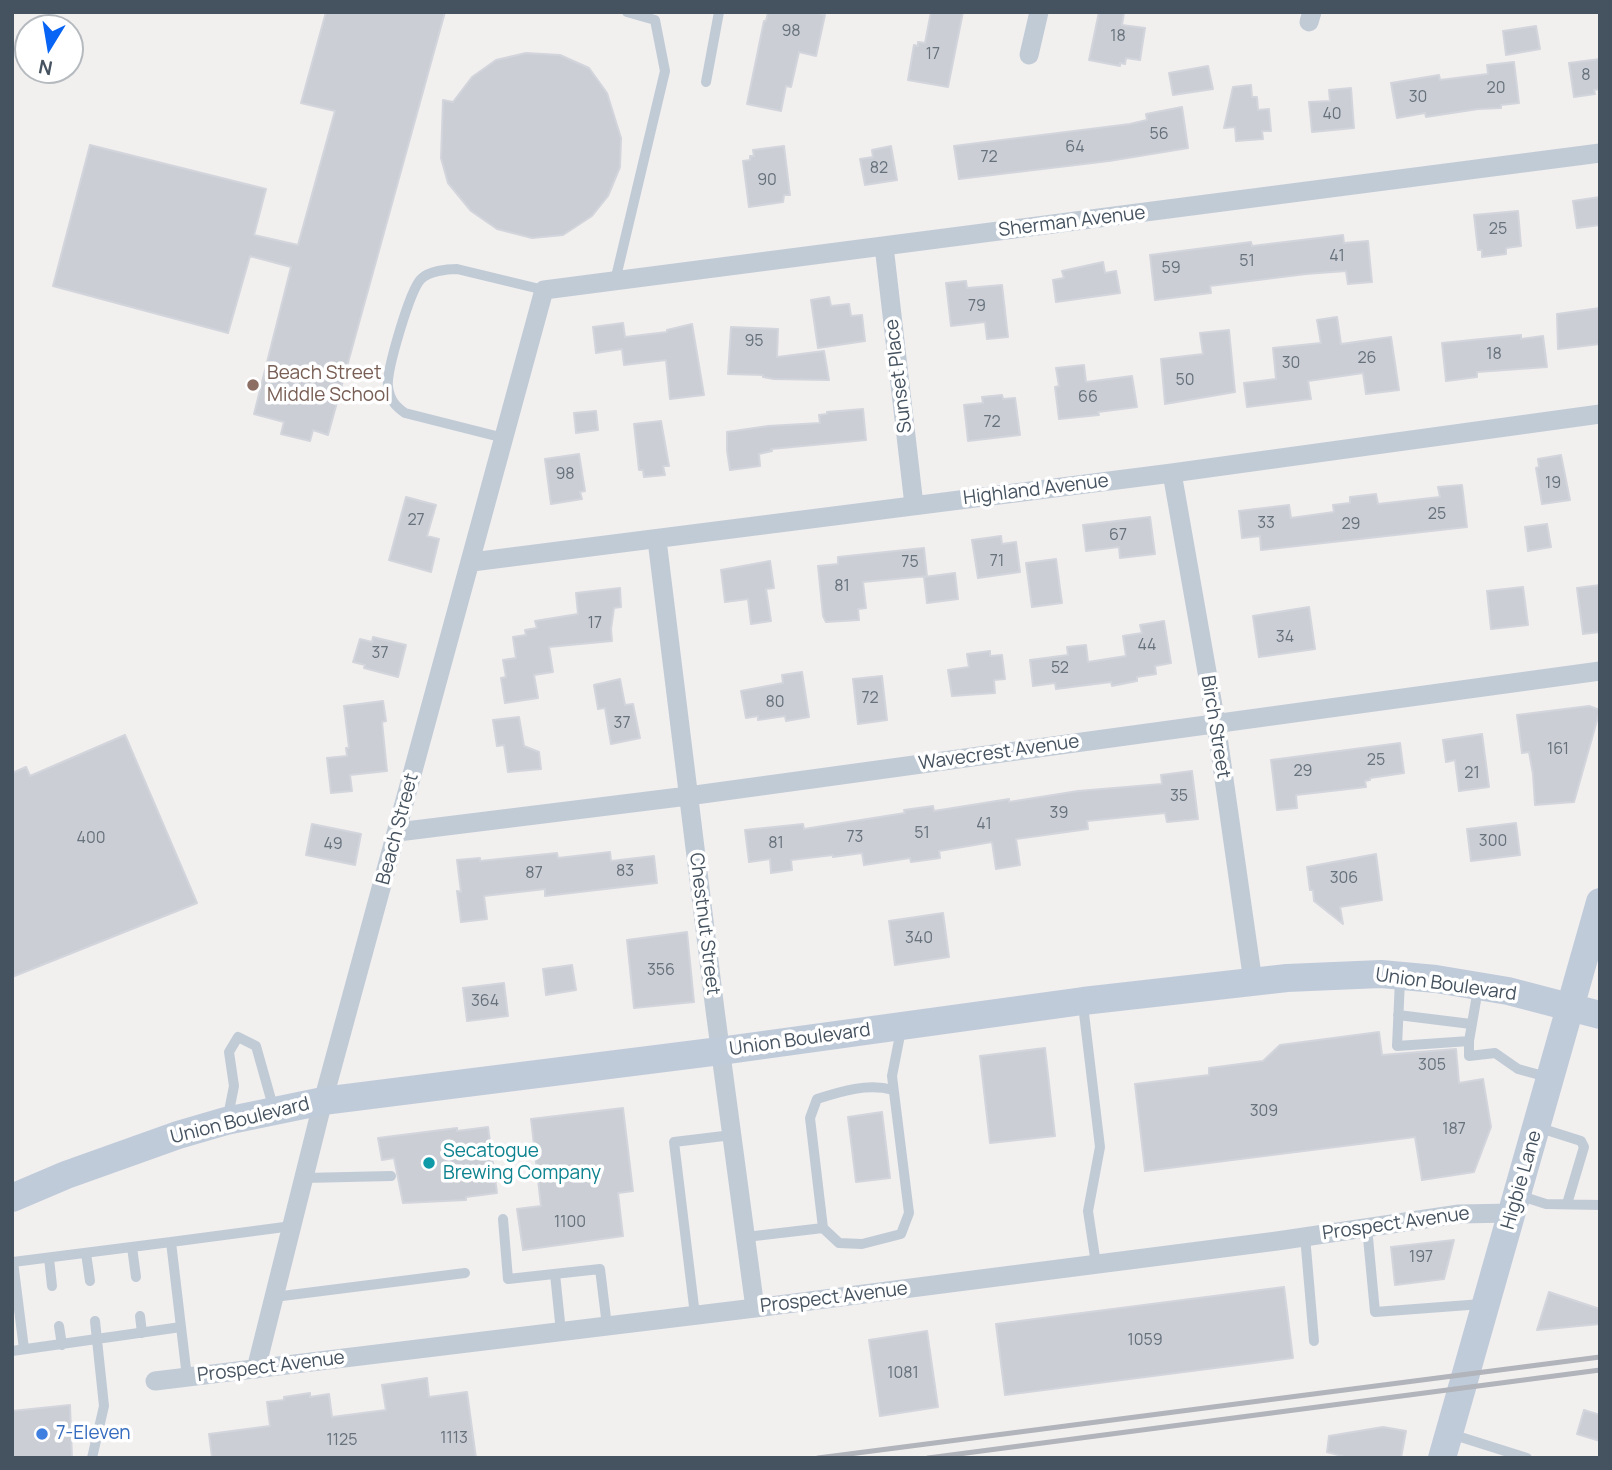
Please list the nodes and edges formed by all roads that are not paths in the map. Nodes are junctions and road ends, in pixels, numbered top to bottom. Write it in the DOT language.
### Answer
graph roads {
  1 [pos="627,12"];
  2 [pos="719,12"];
  3 [pos="1039,12"];
  4 [pos="1029,55"];
  5 [pos="706,82"];
  6 [pos="1600,153"];
  7 [pos="884,246"];
  8 [pos="615,281"];
  9 [pos="544,290"];
  10 [pos="1600,414"];
  11 [pos="505,438"];
  12 [pos="1172,473"];
  13 [pos="914,505"];
  14 [pos="657,540"];
  15 [pos="472,562"];
  16 [pos="1600,671"];
  17 [pos="1216,723"];
  18 [pos="688,796"];
  19 [pos="398,832"];
  20 [pos="1600,902"];
  21 [pos="1400,976"];
  22 [pos="1253,982"];
  23 [pos="1479,986"];
  24 [pos="1083,1001"];
  25 [pos="1571,1007"];
  26 [pos="1398,1015"];
  27 [pos="1600,1015"];
  28 [pos="1471,1024"];
  29 [pos="902,1026"];
  30 [pos="1469,1041"];
  31 [pos="720,1051"];
  32 [pos="1551,1078"];
  33 [pos="893,1090"];
  34 [pos="323,1101"];
  35 [pos="275,1110"];
  36 [pos="226,1121"];
  37 [pos="1537,1127"];
  38 [pos="732,1135"];
  39 [pos="391,1177"];
  40 [pos="304,1178"];
  41 [pos="12,1198"];
  42 [pos="1515,1204"];
  43 [pos="1567,1204"];
  44 [pos="1600,1205"];
  45 [pos="503,1219"];
  46 [pos="292,1226"];
  47 [pos="1367,1227"];
  48 [pos="823,1228"];
  49 [pos="1306,1236"];
  50 [pos="746,1237"];
  51 [pos="171,1242"];
  52 [pos="132,1247"];
  53 [pos="86,1253"];
  54 [pos="49,1258"];
  55 [pos="1096,1264"];
  56 [pos="465,1273"];
  57 [pos="555,1274"];
  58 [pos="135,1277"];
  59 [pos="90,1281"];
  60 [pos="52,1286"];
  61 [pos="274,1297"];
  62 [pos="1486,1303"];
  63 [pos="755,1308"];
  64 [pos="695,1315"];
  65 [pos="141,1316"];
  66 [pos="95,1321"];
  67 [pos="59,1326"];
  68 [pos="607,1326"];
  69 [pos="181,1327"];
  70 [pos="561,1332"];
  71 [pos="142,1333"];
  72 [pos="97,1339"];
  73 [pos="1314,1341"];
  74 [pos="62,1345"];
  75 [pos="24,1349"];
  76 [pos="12,1351"];
  77 [pos="256,1369"];
  78 [pos="187,1377"];
  79 [pos="155,1381"];
  80 [pos="1446,1446"];
  81 [pos="92,1458"];
  82 [pos="1527,1458"];
  1 -- 8 [label="lane"];
  2 -- 5 [label="lane"];
  3 -- 4 [label="street"];
  6 -- 7 [label="street, Sherman Avenue"];
  7 -- 8 [label="street, Sherman Avenue"];
  7 -- 13 [label="street, Sunset Place"];
  8 -- 9 [label="street, Sherman Avenue"];
  9 -- 11 [label="street, Beach Street"];
  9 -- 11 [label="lane"];
  10 -- 12 [label="street, Highland Avenue"];
  11 -- 15 [label="street, Beach Street"];
  12 -- 13 [label="street, Highland Avenue"];
  12 -- 17 [label="street, Birch Street"];
  13 -- 14 [label="street, Highland Avenue"];
  14 -- 15 [label="street, Highland Avenue"];
  14 -- 18 [label="street, Chestnut Street"];
  15 -- 19 [label="street, Beach Street"];
  16 -- 17 [label="street, Wavecrest Avenue"];
  17 -- 18 [label="street, Wavecrest Avenue"];
  17 -- 22 [label="street, Birch Street"];
  18 -- 19 [label="street, Wavecrest Avenue"];
  18 -- 31 [label="street, Chestnut Street"];
  19 -- 34 [label="street, Beach Street"];
  20 -- 25 [label="main road, Higbie Lane"];
  21 -- 22 [label="main road, Union Boulevard"];
  21 -- 23 [label="main road, Union Boulevard"];
  21 -- 26 [label="lane"];
  22 -- 24 [label="main road, Union Boulevard"];
  23 -- 25 [label="main road, Union Boulevard"];
  23 -- 28 [label="lane"];
  24 -- 29 [label="main road, Union Boulevard"];
  24 -- 55 [label="lane"];
  25 -- 27 [label="main road, Union Boulevard"];
  25 -- 32 [label="main road, Higbie Lane"];
  26 -- 28 [label="lane"];
  26 -- 30 [label="lane"];
  28 -- 30 [label="lane"];
  29 -- 31 [label="main road, Union Boulevard"];
  29 -- 33 [label="lane"];
  30 -- 32 [label="lane"];
  31 -- 34 [label="main road, Union Boulevard"];
  31 -- 38 [label="street, Chestnut Street"];
  32 -- 37 [label="main road, Higbie Lane"];
  33 -- 48 [label="lane"];
  33 -- 48 [label="lane"];
  34 -- 35 [label="main road, Union Boulevard"];
  34 -- 40 [label="street, Beach Street"];
  35 -- 36 [label="main road, Union Boulevard"];
  35 -- 36 [label="lane"];
  36 -- 41 [label="main road, Union Boulevard"];
  37 -- 42 [label="main road, Higbie Lane"];
  37 -- 43 [label="lane"];
  38 -- 50 [label="street, Chestnut Street"];
  38 -- 64 [label="lane"];
  39 -- 40 [label="lane"];
  40 -- 46 [label="street, Beach Street"];
  42 -- 43 [label="lane"];
  42 -- 47 [label="street, Prospect Avenue"];
  42 -- 62 [label="main road, Higbie Lane"];
  43 -- 44 [label="lane"];
  45 -- 57 [label="lane"];
  46 -- 51 [label="lane"];
  46 -- 61 [label="street, Beach Street"];
  47 -- 49 [label="street, Prospect Avenue"];
  47 -- 62 [label="lane"];
  48 -- 50 [label="lane"];
  49 -- 55 [label="street, Prospect Avenue"];
  49 -- 73 [label="lane"];
  50 -- 63 [label="street, Chestnut Street"];
  51 -- 52 [label="lane"];
  51 -- 69 [label="lane"];
  52 -- 53 [label="lane"];
  52 -- 58 [label="lane"];
  53 -- 54 [label="lane"];
  53 -- 59 [label="lane"];
  54 -- 60 [label="lane"];
  54 -- 75 [label="lane"];
  55 -- 63 [label="street, Prospect Avenue"];
  56 -- 61 [label="lane"];
  57 -- 68 [label="lane"];
  57 -- 70 [label="lane"];
  61 -- 77 [label="street, Beach Street"];
  62 -- 80 [label="main road, Higbie Lane"];
  63 -- 64 [label="street, Prospect Avenue"];
  64 -- 68 [label="street, Prospect Avenue"];
  65 -- 71 [label="lane"];
  66 -- 72 [label="lane"];
  67 -- 74 [label="lane"];
  68 -- 70 [label="street, Prospect Avenue"];
  69 -- 71 [label="lane"];
  69 -- 78 [label="lane"];
  70 -- 77 [label="street, Prospect Avenue"];
  71 -- 72 [label="lane"];
  72 -- 74 [label="lane"];
  72 -- 81 [label="lane"];
  74 -- 75 [label="lane"];
  75 -- 76 [label="lane"];
  77 -- 78 [label="street, Prospect Avenue"];
  78 -- 79 [label="street, Prospect Avenue"];
  80 -- 82 [label="lane"];
}
